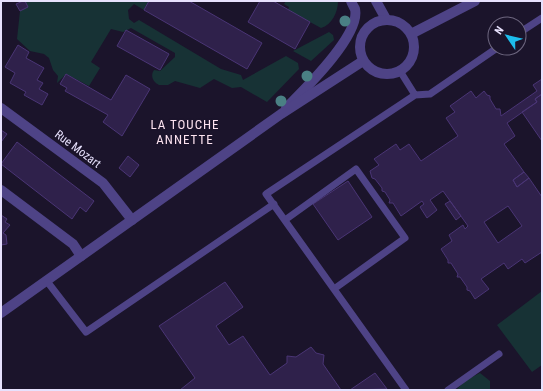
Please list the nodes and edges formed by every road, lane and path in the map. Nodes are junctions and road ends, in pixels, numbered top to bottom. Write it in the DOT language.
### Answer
graph roads {
  1 [pos="351,1"];
  2 [pos="376,1"];
  3 [pos="476,1"];
  4 [pos="542,18"];
  5 [pos="386,19"];
  6 [pos="527,28"];
  7 [pos="411,34"];
  8 [pos="487,55"];
  9 [pos="363,61"];
  10 [pos="400,71"];
  11 [pos="415,95"];
  12 [pos="1,108"];
  13 [pos="281,114"];
  14 [pos="1,190"];
  15 [pos="274,204"];
  16 [pos="132,220"];
  17 [pos="285,220"];
  18 [pos="81,256"];
  19 [pos="46,280"];
  20 [pos="334,289"];
  21 [pos="1,312"];
  22 [pos="499,354"];
  23 [pos="406,390"];
  24 [pos="448,390"];
  1 -- 13 [label="street"];
  2 -- 5 [label="street"];
  3 -- 7 [label="street"];
  4 -- 6 [label="lane"];
  5 -- 7 [label="street"];
  5 -- 9 [label="street"];
  7 -- 10 [label="street"];
  8 -- 11 [label="lane"];
  9 -- 10 [label="street"];
  9 -- 13 [label="street"];
  10 -- 11 [label="lane"];
  11 -- 15 [label="lane"];
  12 -- 16 [label="street, Rue Mozart"];
  13 -- 16 [label="street"];
  14 -- 18 [label="street"];
  15 -- 17 [label="lane"];
  15 -- 19 [label="lane"];
  16 -- 18 [label="street"];
  17 -- 20 [label="lane"];
  17 -- 20 [label="lane"];
  18 -- 19 [label="street"];
  19 -- 21 [label="street"];
  20 -- 23 [label="lane"];
  22 -- 24 [label="lane"];
}
